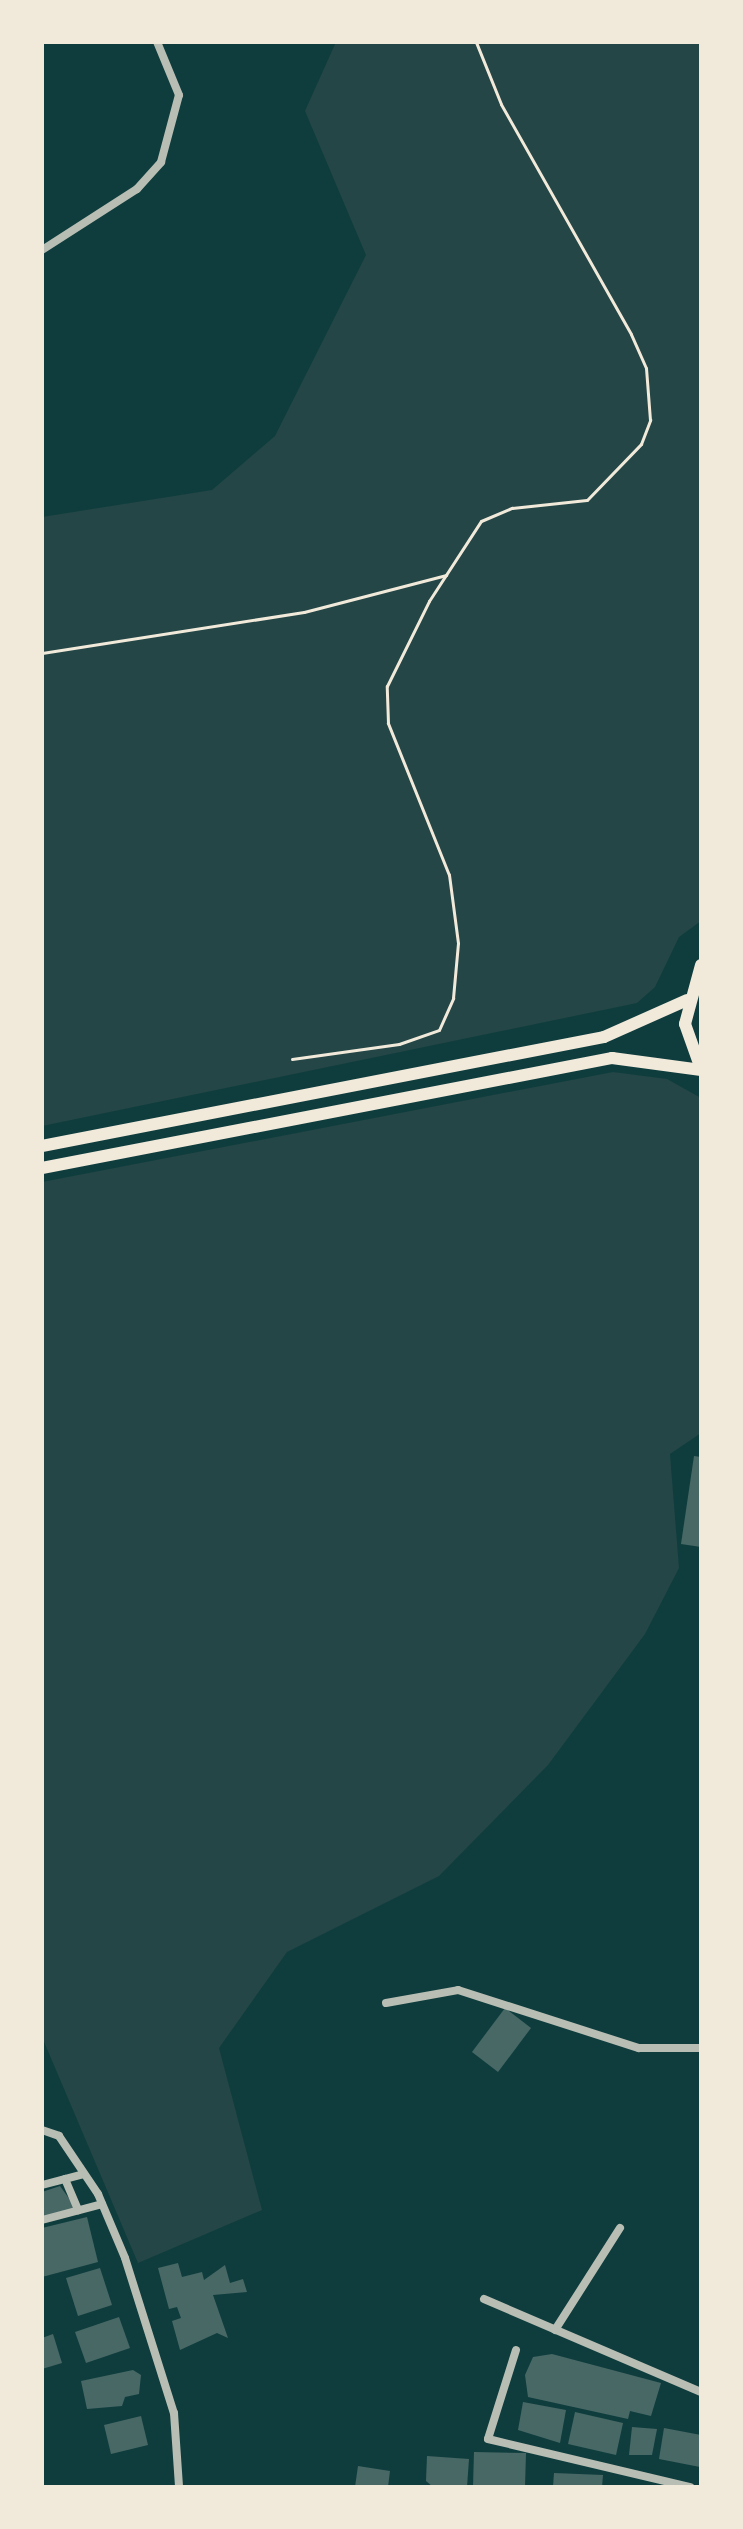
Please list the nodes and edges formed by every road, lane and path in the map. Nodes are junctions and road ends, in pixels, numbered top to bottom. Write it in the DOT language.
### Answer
graph roads {
  1 [pos="157,42"];
  2 [pos="476,42"];
  3 [pos="42,250"];
  4 [pos="446,575"];
  5 [pos="42,653"];
  6 [pos="701,965"];
  7 [pos="687,1000"];
  8 [pos="292,1059"];
  9 [pos="701,1070"];
  10 [pos="284,1097"];
  11 [pos="221,1110"];
  12 [pos="288,1117"];
  13 [pos="158,1123"];
  14 [pos="226,1130"];
  15 [pos="162,1143"];
  16 [pos="42,1146"];
  17 [pos="42,1168"];
  18 [pos="386,2003"];
  19 [pos="701,2048"];
  20 [pos="42,2130"];
  21 [pos="84,2174"];
  22 [pos="65,2179"];
  23 [pos="42,2185"];
  24 [pos="102,2204"];
  25 [pos="78,2210"];
  26 [pos="42,2220"];
  27 [pos="620,2228"];
  28 [pos="484,2299"];
  29 [pos="555,2330"];
  30 [pos="516,2350"];
  31 [pos="701,2392"];
  32 [pos="179,2487"];
  33 [pos="690,2487"];
  1 -- 3 [label="street"];
  2 -- 4 [label="path"];
  4 -- 5 [label="path"];
  4 -- 8 [label="path"];
  6 -- 7 [label="main road"];
  7 -- 9 [label="main road"];
  7 -- 10 [label="main road"];
  9 -- 12 [label="main road"];
  10 -- 11 [label="main road"];
  10 -- 12 [label="main road"];
  11 -- 13 [label="main road"];
  11 -- 14 [label="main road"];
  12 -- 14 [label="main road"];
  13 -- 15 [label="main road"];
  13 -- 16 [label="main road"];
  14 -- 15 [label="main road"];
  15 -- 17 [label="main road"];
  18 -- 19 [label="street"];
  20 -- 21 [label="street"];
  21 -- 22 [label="street"];
  21 -- 24 [label="street"];
  22 -- 23 [label="street"];
  22 -- 25 [label="street"];
  24 -- 25 [label="street"];
  24 -- 32 [label="street"];
  25 -- 26 [label="street"];
  27 -- 29 [label="street"];
  28 -- 29 [label="street"];
  29 -- 31 [label="street"];
  30 -- 33 [label="street"];
}
